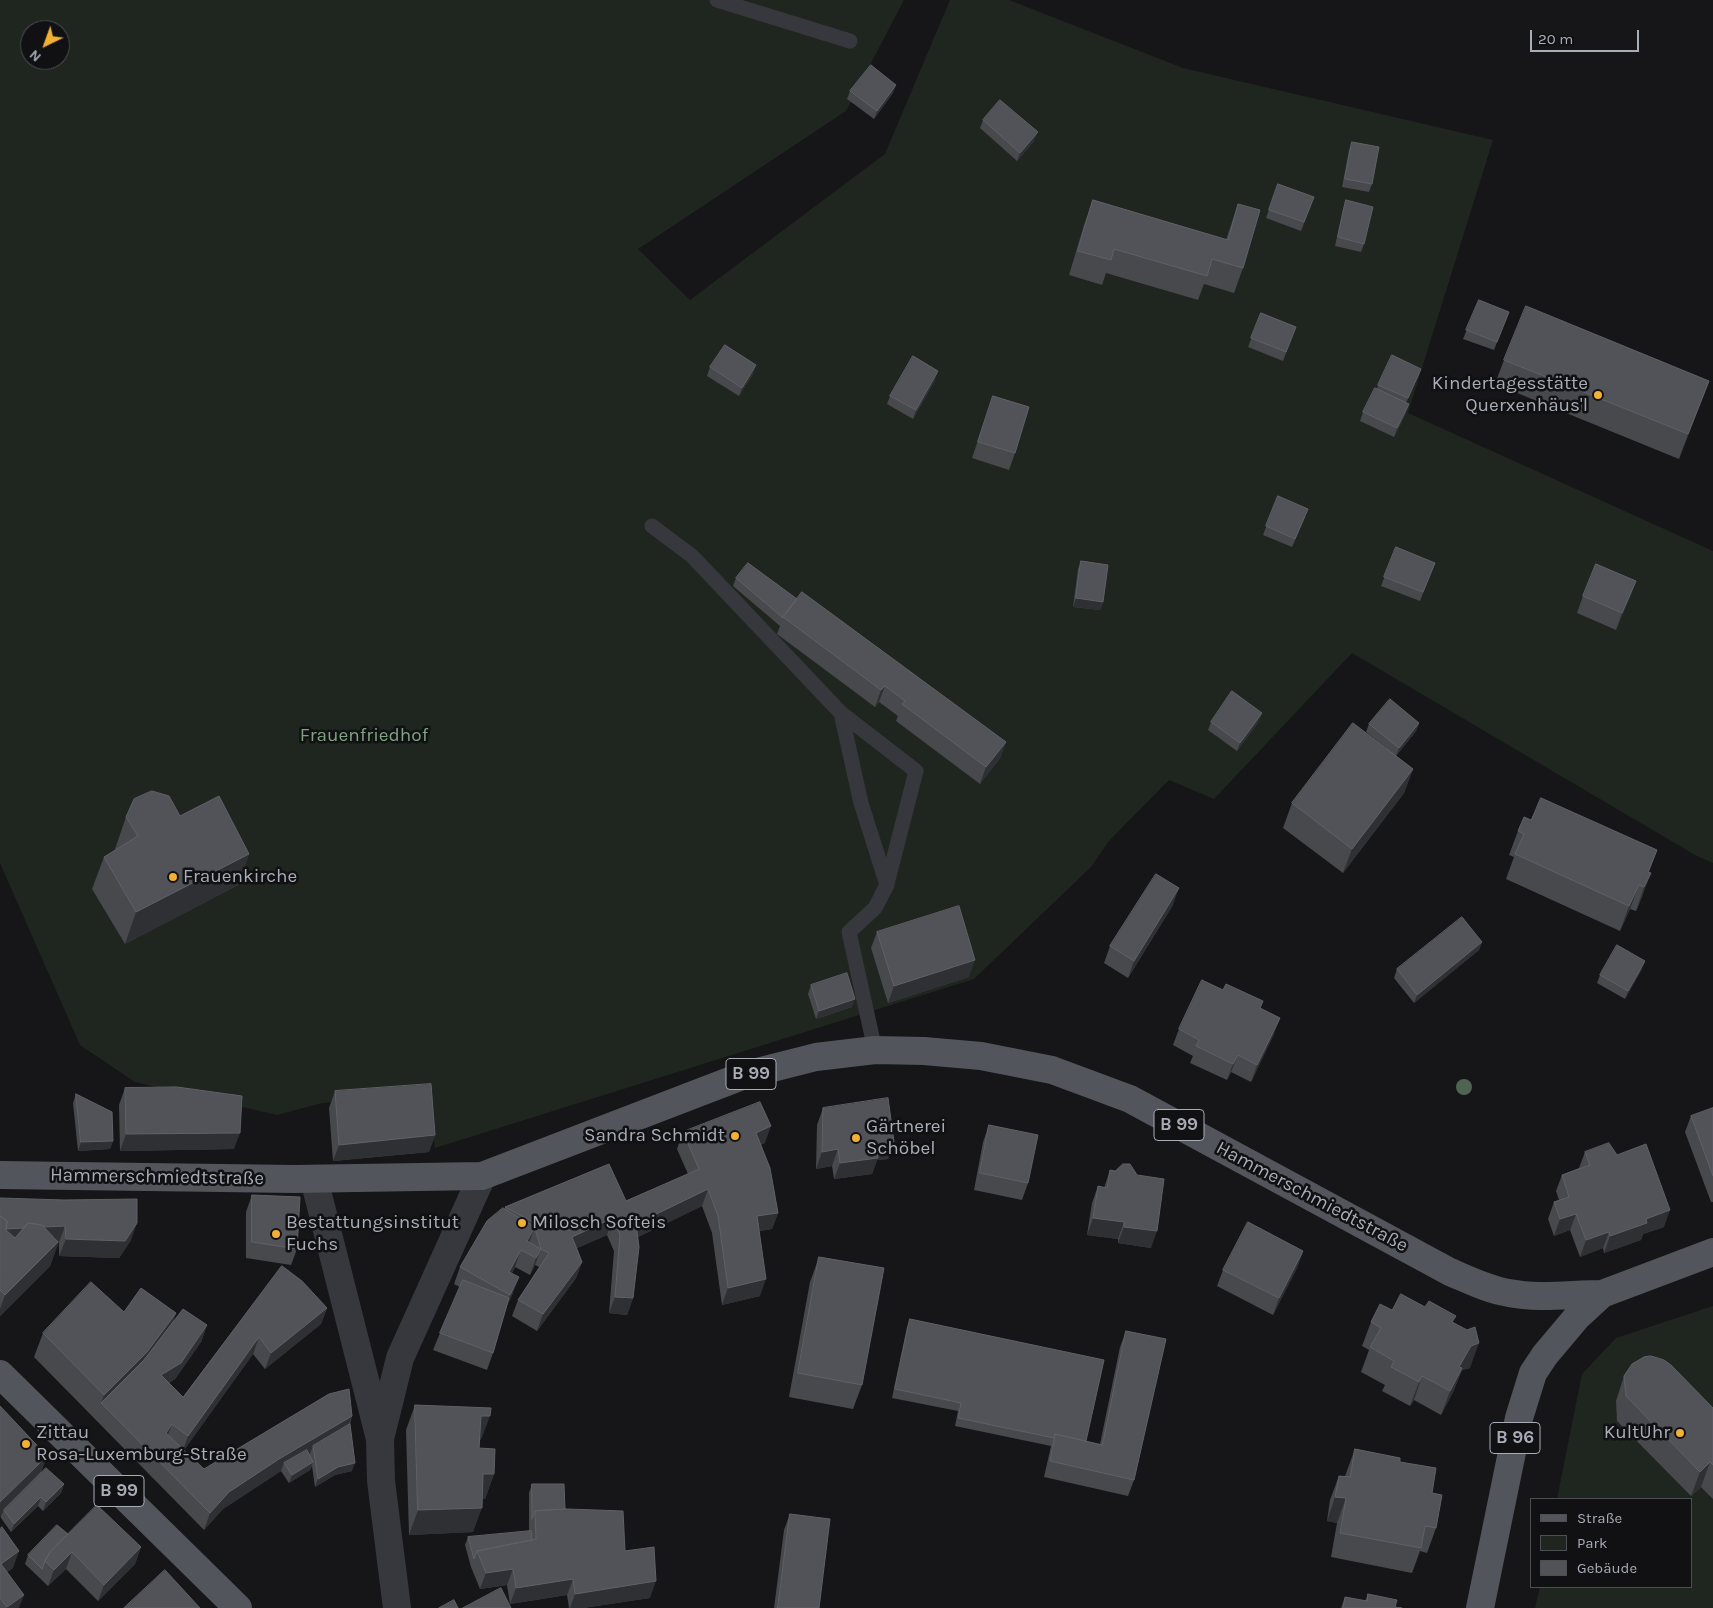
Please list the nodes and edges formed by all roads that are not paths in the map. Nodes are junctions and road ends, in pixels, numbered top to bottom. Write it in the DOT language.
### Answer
graph roads {
  1 [pos="717,0"];
  2 [pos="850,41"];
  3 [pos="652,526"];
  4 [pos="841,713"];
  5 [pos="887,885"];
  6 [pos="875,1050"];
  7 [pos="0,1176"];
  8 [pos="482,1176"];
  9 [pos="314,1179"];
  10 [pos="1713,1252"];
  11 [pos="1602,1294"];
  12 [pos="0,1374"];
  13 [pos="380,1439"];
  14 [pos="238,1608"];
  15 [pos="397,1608"];
  16 [pos="1480,1608"];
  1 -- 2 [label="lane"];
  3 -- 4 [label="lane"];
  4 -- 5 [label="lane"];
  4 -- 5 [label="lane"];
  5 -- 6 [label="lane"];
  6 -- 8 [label="main road, Hammerschmiedtstraße / B 99"];
  6 -- 11 [label="main road, Hammerschmiedtstraße / B 99"];
  7 -- 9 [label="main road, Hammerschmiedtstraße / B 99"];
  8 -- 9 [label="main road, Hammerschmiedtstraße / B 99"];
  8 -- 13 [label="street"];
  9 -- 13 [label="street"];
  10 -- 11 [label="main road, B 96"];
  11 -- 16 [label="main road, B 96"];
  12 -- 14 [label="main road, B 99"];
  13 -- 15 [label="street"];
}
